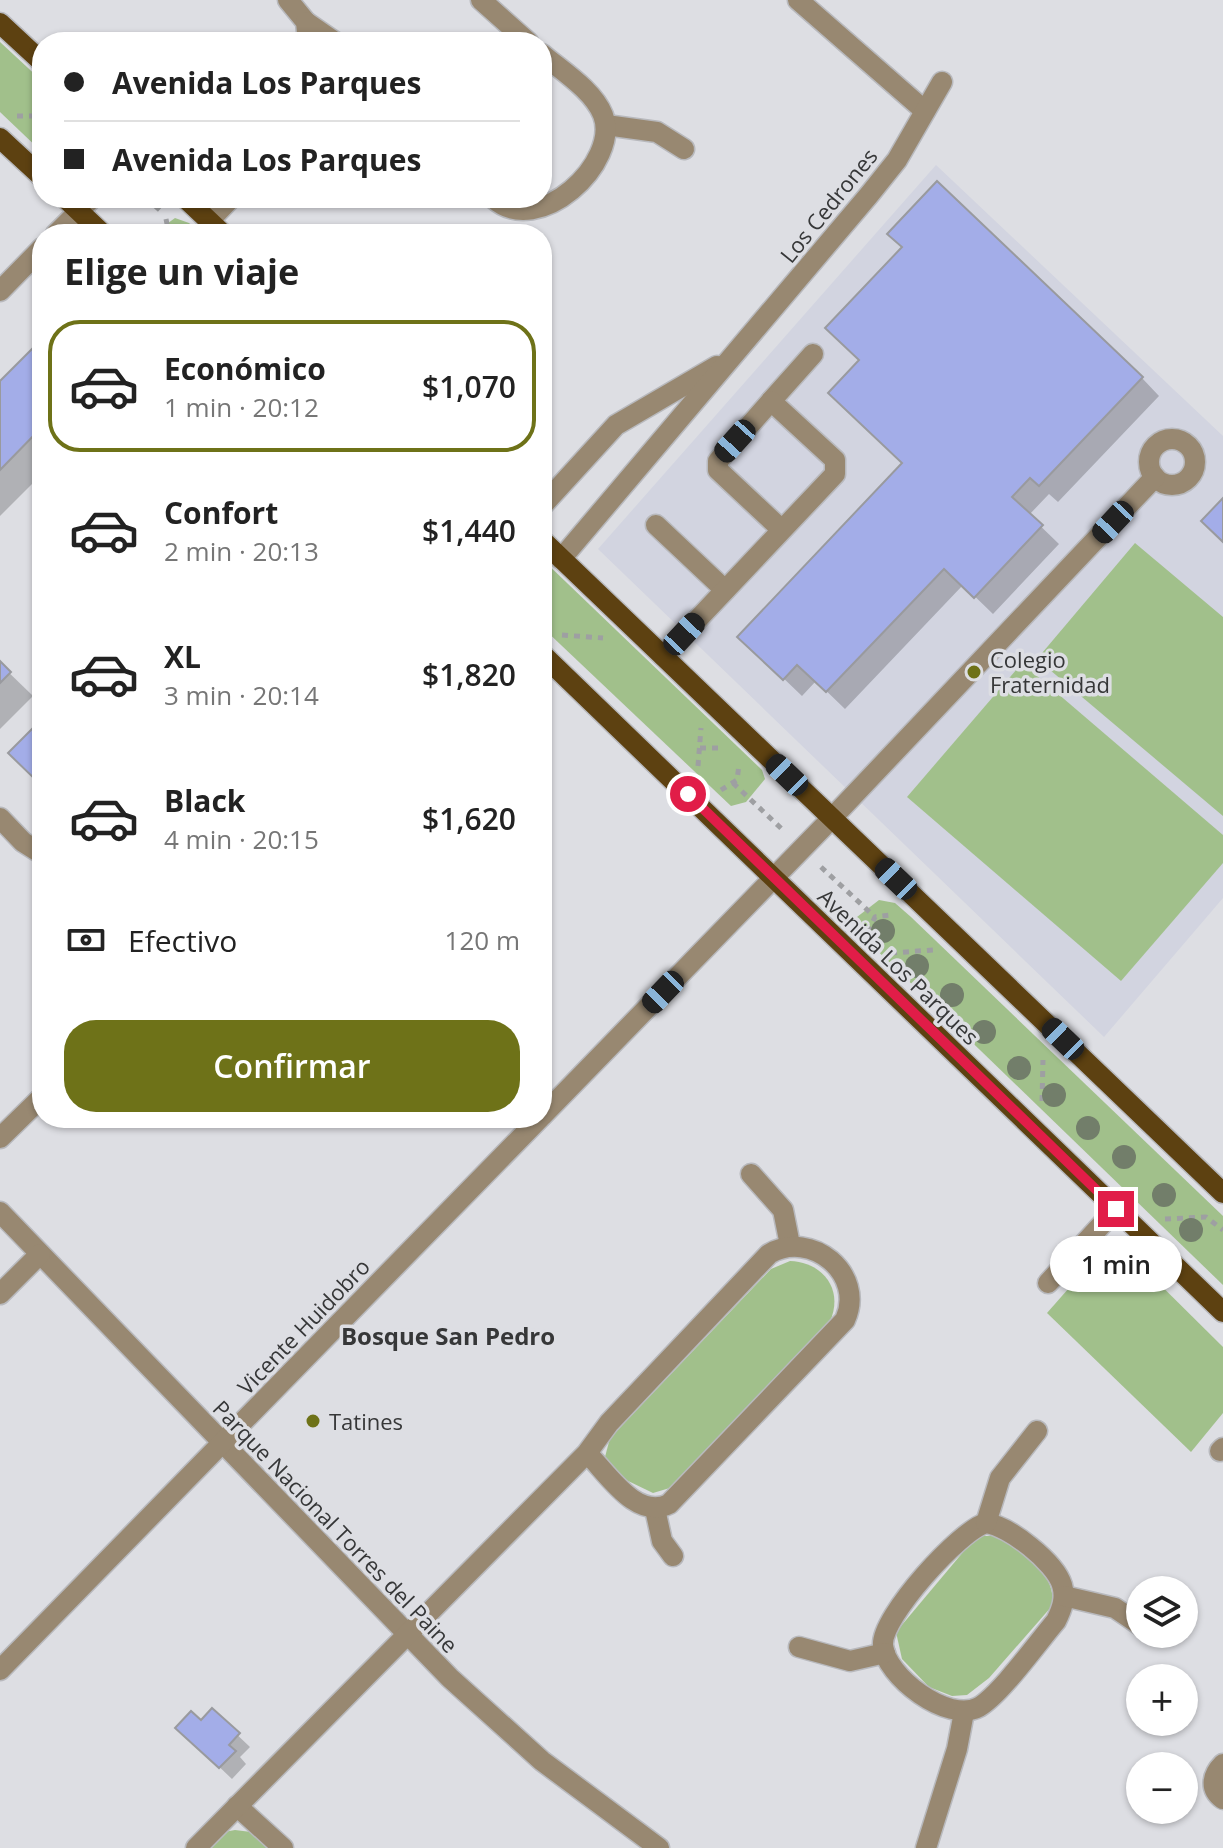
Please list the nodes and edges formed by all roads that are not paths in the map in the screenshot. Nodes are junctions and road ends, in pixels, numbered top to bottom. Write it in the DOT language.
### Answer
graph roads {
  1 [pos="288,0"];
  2 [pos="481,0"];
  3 [pos="798,0"];
  4 [pos="0,23"];
  5 [pos="307,32"];
  6 [pos="517,32"];
  7 [pos="32,53"];
  8 [pos="552,63"];
  9 [pos="942,82"];
  10 [pos="925,111"];
  11 [pos="606,125"];
  12 [pos="0,138"];
  13 [pos="684,149"];
  14 [pos="32,168"];
  15 [pos="552,203"];
  16 [pos="195,208"];
  17 [pos="510,208"];
  18 [pos="543,208"];
  19 [pos="212,224"];
  20 [pos="32,258"];
  21 [pos="0,291"];
  22 [pos="739,349"];
  23 [pos="813,354"];
  24 [pos="771,401"];
  25 [pos="1155,477"];
  26 [pos="552,495"];
  27 [pos="656,525"];
  28 [pos="782,530"];
  29 [pos="552,550"];
  30 [pos="561,559"];
  31 [pos="725,590"];
  32 [pos="663,656"];
  33 [pos="552,664"];
  34 [pos="0,818"];
  35 [pos="832,818"];
  36 [pos="32,848"];
  37 [pos="774,878"];
  38 [pos="552,1106"];
  39 [pos="32,1107"];
  40 [pos="530,1128"];
  41 [pos="0,1138"];
  42 [pos="751,1174"];
  43 [pos="1223,1193"];
  44 [pos="1116,1209"];
  45 [pos="0,1212"];
  46 [pos="790,1245"];
  47 [pos="40,1254"];
  48 [pos="1048,1283"];
  49 [pos="0,1294"];
  50 [pos="1223,1312"];
  51 [pos="1037,1431"];
  52 [pos="221,1444"];
  53 [pos="587,1453"];
  54 [pos="655,1509"];
  55 [pos="986,1523"];
  56 [pos="673,1556"];
  57 [pos="1064,1596"];
  58 [pos="1126,1615"];
  59 [pos="407,1633"];
  60 [pos="799,1647"];
  61 [pos="885,1653"];
  62 [pos="0,1670"];
  63 [pos="964,1712"];
  64 [pos="1223,1764"];
  65 [pos="1223,1799"];
  66 [pos="237,1806"];
  67 [pos="196,1848"];
  68 [pos="283,1848"];
  69 [pos="659,1848"];
  70 [pos="926,1848"];
  1 -- 5 [label="street"];
  2 -- 6 [label="street"];
  3 -- 10 [label="street"];
  4 -- 7 [label="main road"];
  8 -- 11 [label="street"];
  9 -- 10 [label="street, Los Cedrones"];
  10 -- 22 [label="street, Los Cedrones"];
  11 -- 13 [label="street"];
  11 -- 15 [label="street"];
  12 -- 14 [label="main road"];
  16 -- 19 [label="main road"];
  17 -- 18 [label="street"];
  20 -- 21 [label="street"];
  22 -- 26 [label="street, Los Cedrones"];
  22 -- 30 [label="street, Los Cedrones"];
  23 -- 24 [label="street"];
  24 -- 28 [label="street"];
  24 -- 28 [label="street"];
  25 -- 35 [label="street, Vicente Huidobro"];
  27 -- 31 [label="street"];
  28 -- 31 [label="street"];
  29 -- 30 [label="main road"];
  30 -- 32 [label="main road"];
  31 -- 32 [label="street"];
  32 -- 35 [label="main road"];
  33 -- 37 [label="main road, Avenida Los Parques"];
  34 -- 36 [label="street"];
  35 -- 37 [label="street, Vicente Huidobro"];
  35 -- 43 [label="main road"];
  37 -- 38 [label="street, Vicente Huidobro"];
  37 -- 44 [label="main road, Avenida Los Parques"];
  39 -- 41 [label="street"];
  40 -- 52 [label="street, Vicente Huidobro"];
  42 -- 46 [label="street"];
  44 -- 48 [label="street"];
  44 -- 50 [label="main road, Avenida Los Parques"];
  45 -- 47 [label="street, Parque Nacional Torres del Paine"];
  46 -- 53 [label="street"];
  46 -- 54 [label="street"];
  47 -- 49 [label="street"];
  47 -- 52 [label="street, Parque Nacional Torres del Paine"];
  51 -- 55 [label="street"];
  52 -- 59 [label="street, Parque Nacional Torres del Paine"];
  52 -- 62 [label="street, Vicente Huidobro"];
  53 -- 54 [label="street"];
  53 -- 59 [label="street"];
  54 -- 56 [label="street"];
  55 -- 57 [label="street"];
  55 -- 61 [label="street"];
  57 -- 58 [label="street"];
  57 -- 63 [label="street"];
  59 -- 66 [label="street"];
  59 -- 69 [label="street, Parque Nacional Torres del Paine"];
  60 -- 61 [label="street"];
  61 -- 63 [label="street"];
  63 -- 70 [label="street"];
  64 -- 65 [label="street"];
  66 -- 67 [label="street"];
  66 -- 68 [label="street"];
}
